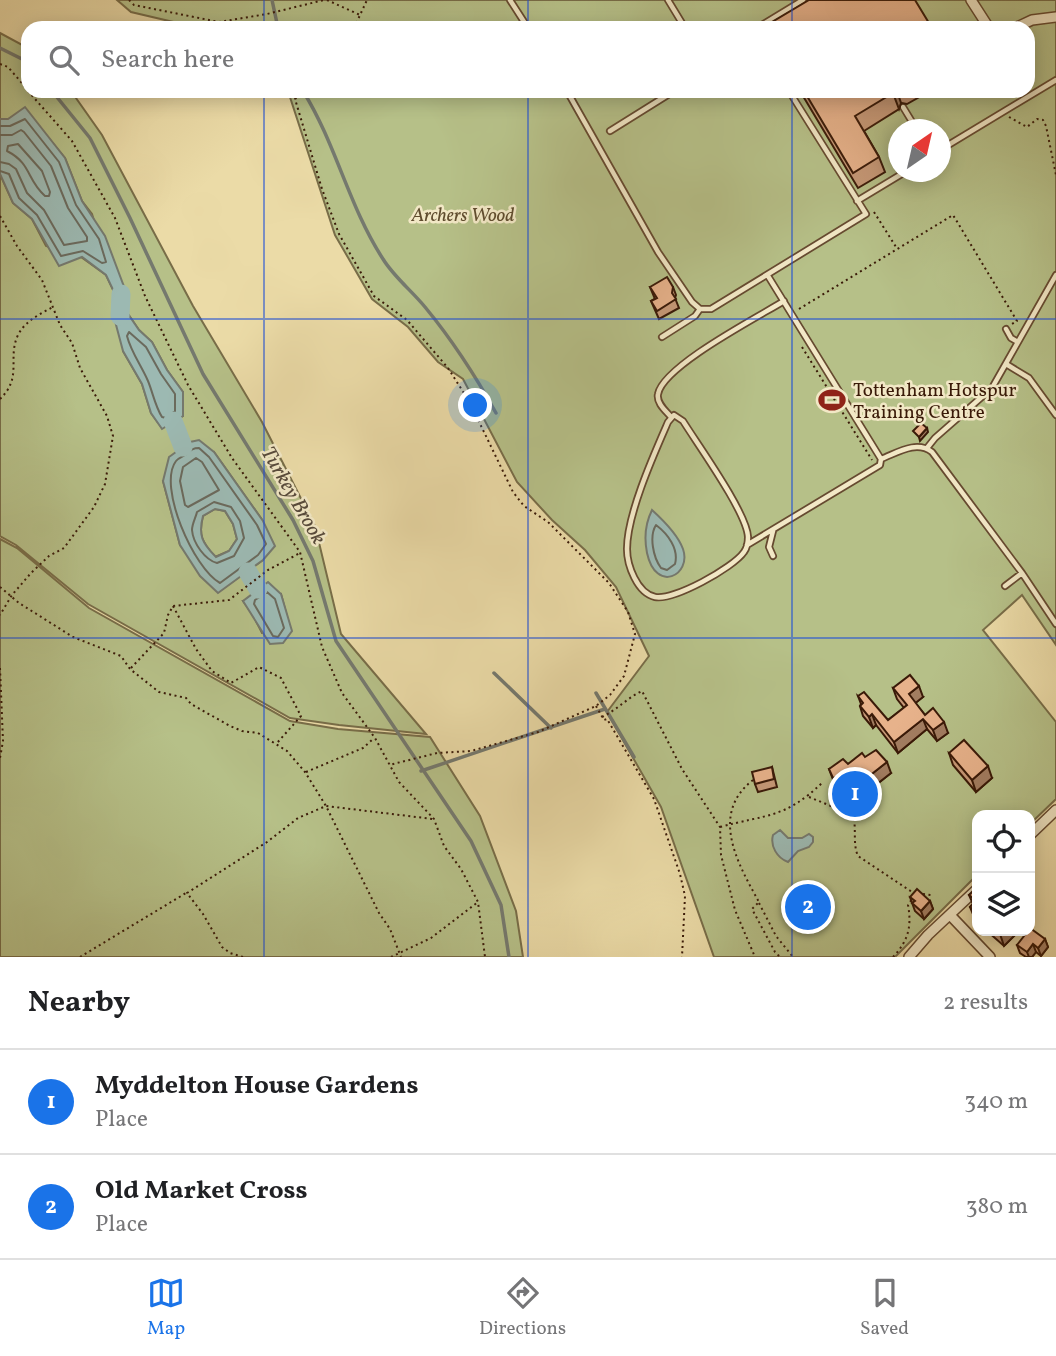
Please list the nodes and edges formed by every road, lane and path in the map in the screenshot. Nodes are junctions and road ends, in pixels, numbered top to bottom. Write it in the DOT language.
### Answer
graph roads {
  1 [pos="129,0"];
  2 [pos="325,0"];
  3 [pos="367,0"];
  4 [pos="510,0"];
  5 [pos="668,0"];
  6 [pos="803,0"];
  7 [pos="971,0"];
  8 [pos="360,15"];
  9 [pos="1056,18"];
  10 [pos="214,21"];
  11 [pos="225,21"];
  12 [pos="357,21"];
  13 [pos="524,21"];
  14 [pos="681,21"];
  15 [pos="768,21"];
  16 [pos="984,21"];
  17 [pos="1030,21"];
  18 [pos="0,64"];
  19 [pos="1056,80"];
  20 [pos="21,83"];
  21 [pos="1035,92"];
  22 [pos="34,98"];
  23 [pos="296,98"];
  24 [pos="571,98"];
  25 [pos="663,98"];
  26 [pos="793,98"];
  27 [pos="1025,98"];
  28 [pos="903,107"];
  29 [pos="1005,110"];
  30 [pos="910,119"];
  31 [pos="610,131"];
  32 [pos="951,143"];
  33 [pos="1056,175"];
  34 [pos="888,182"];
  35 [pos="857,201"];
  36 [pos="866,214"];
  37 [pos="0,216"];
  38 [pos="897,248"];
  39 [pos="1056,275"];
  40 [pos="768,276"];
  41 [pos="785,301"];
  42 [pos="53,307"];
  43 [pos="700,309"];
  44 [pos="792,313"];
  45 [pos="1006,329"];
  46 [pos="662,337"];
  47 [pos="799,341"];
  48 [pos="1018,342"];
  49 [pos="1006,364"];
  50 [pos="0,399"];
  51 [pos="1056,415"];
  52 [pos="671,417"];
  53 [pos="927,449"];
  54 [pos="880,457"];
  55 [pos="774,531"];
  56 [pos="747,545"];
  57 [pos="300,553"];
  58 [pos="773,556"];
  59 [pos="1022,573"];
  60 [pos="1005,586"];
  61 [pos="0,587"];
  62 [pos="12,595"];
  63 [pos="173,606"];
  64 [pos="0,615"];
  65 [pos="1056,624"];
  66 [pos="0,668"];
  67 [pos="131,669"];
  68 [pos="599,709"];
  69 [pos="374,738"];
  70 [pos="276,743"];
  71 [pos="0,758"];
  72 [pos="388,765"];
  73 [pos="305,772"];
  74 [pos="758,776"];
  75 [pos="822,783"];
  76 [pos="842,790"];
  77 [pos="808,797"];
  78 [pos="326,806"];
  79 [pos="868,808"];
  80 [pos="1056,810"];
  81 [pos="843,812"];
  82 [pos="434,819"];
  83 [pos="854,820"];
  84 [pos="728,825"];
  85 [pos="720,827"];
  86 [pos="1035,830"];
  87 [pos="187,893"];
  88 [pos="916,894"];
  89 [pos="972,894"];
  90 [pos="931,895"];
  91 [pos="478,902"];
  92 [pos="759,902"];
  93 [pos="950,915"];
  94 [pos="400,955"];
  95 [pos="80,957"];
  96 [pos="243,957"];
  97 [pos="391,957"];
  98 [pos="485,957"];
  99 [pos="682,957"];
  100 [pos="755,957"];
  101 [pos="780,957"];
  102 [pos="793,957"];
  103 [pos="893,957"];
  104 [pos="909,957"];
  105 [pos="990,957"];
  1 -- 10 [label="path"];
  2 -- 8 [label="path"];
  2 -- 11 [label="path"];
  3 -- 8 [label="path"];
  4 -- 13 [label="lane"];
  5 -- 14 [label="lane"];
  6 -- 15 [label="lane"];
  7 -- 16 [label="street"];
  8 -- 12 [label="path"];
  9 -- 17 [label="street"];
  18 -- 20 [label="path"];
  19 -- 21 [label="lane"];
  22 -- 57 [label="path"];
  23 -- 68 [label="path"];
  24 -- 43 [label="lane"];
  25 -- 31 [label="lane"];
  26 -- 35 [label="lane"];
  27 -- 29 [label="lane"];
  28 -- 30 [label="lane"];
  29 -- 32 [label="lane"];
  29 -- 33 [label="path"];
  34 -- 35 [label="lane"];
  35 -- 36 [label="lane"];
  36 -- 38 [label="path"];
  36 -- 40 [label="lane"];
  37 -- 42 [label="path"];
  38 -- 44 [label="path"];
  38 -- 45 [label="path"];
  39 -- 48 [label="lane"];
  40 -- 41 [label="lane"];
  40 -- 43 [label="lane"];
  41 -- 44 [label="lane"];
  41 -- 52 [label="lane"];
  42 -- 50 [label="path"];
  42 -- 62 [label="path"];
  43 -- 46 [label="lane"];
  44 -- 54 [label="lane"];
  45 -- 48 [label="lane"];
  47 -- 54 [label="path"];
  48 -- 49 [label="lane"];
  49 -- 51 [label="lane"];
  49 -- 53 [label="lane"];
  52 -- 56 [label="lane"];
  52 -- 56 [label="lane"];
  53 -- 54 [label="lane"];
  53 -- 59 [label="lane"];
  54 -- 55 [label="lane"];
  55 -- 56 [label="lane"];
  55 -- 58 [label="lane"];
  57 -- 63 [label="path"];
  57 -- 69 [label="path"];
  59 -- 60 [label="lane"];
  59 -- 65 [label="lane"];
  61 -- 62 [label="path"];
  62 -- 64 [label="path"];
  62 -- 67 [label="path"];
  63 -- 67 [label="path"];
  63 -- 70 [label="path"];
  66 -- 71 [label="path"];
  67 -- 70 [label="path"];
  68 -- 72 [label="path"];
  68 -- 85 [label="path"];
  68 -- 99 [label="path"];
  69 -- 72 [label="path"];
  69 -- 73 [label="path"];
  70 -- 73 [label="path"];
  72 -- 82 [label="path"];
  73 -- 78 [label="path"];
  74 -- 84 [label="path"];
  75 -- 77 [label="path"];
  76 -- 81 [label="path"];
  77 -- 81 [label="path"];
  77 -- 84 [label="path"];
  78 -- 82 [label="path"];
  78 -- 87 [label="path"];
  78 -- 94 [label="path"];
  79 -- 83 [label="path"];
  80 -- 86 [label="street"];
  81 -- 83 [label="path"];
  82 -- 91 [label="path"];
  83 -- 88 [label="path"];
  84 -- 85 [label="path"];
  84 -- 92 [label="path"];
  85 -- 100 [label="path"];
  87 -- 95 [label="path"];
  87 -- 96 [label="path"];
  88 -- 90 [label="path"];
  88 -- 103 [label="path"];
  89 -- 93 [label="street"];
  91 -- 94 [label="path"];
  91 -- 98 [label="path"];
  92 -- 101 [label="path"];
  92 -- 102 [label="path"];
  93 -- 104 [label="street"];
  93 -- 105 [label="street"];
  94 -- 97 [label="path"];
}
